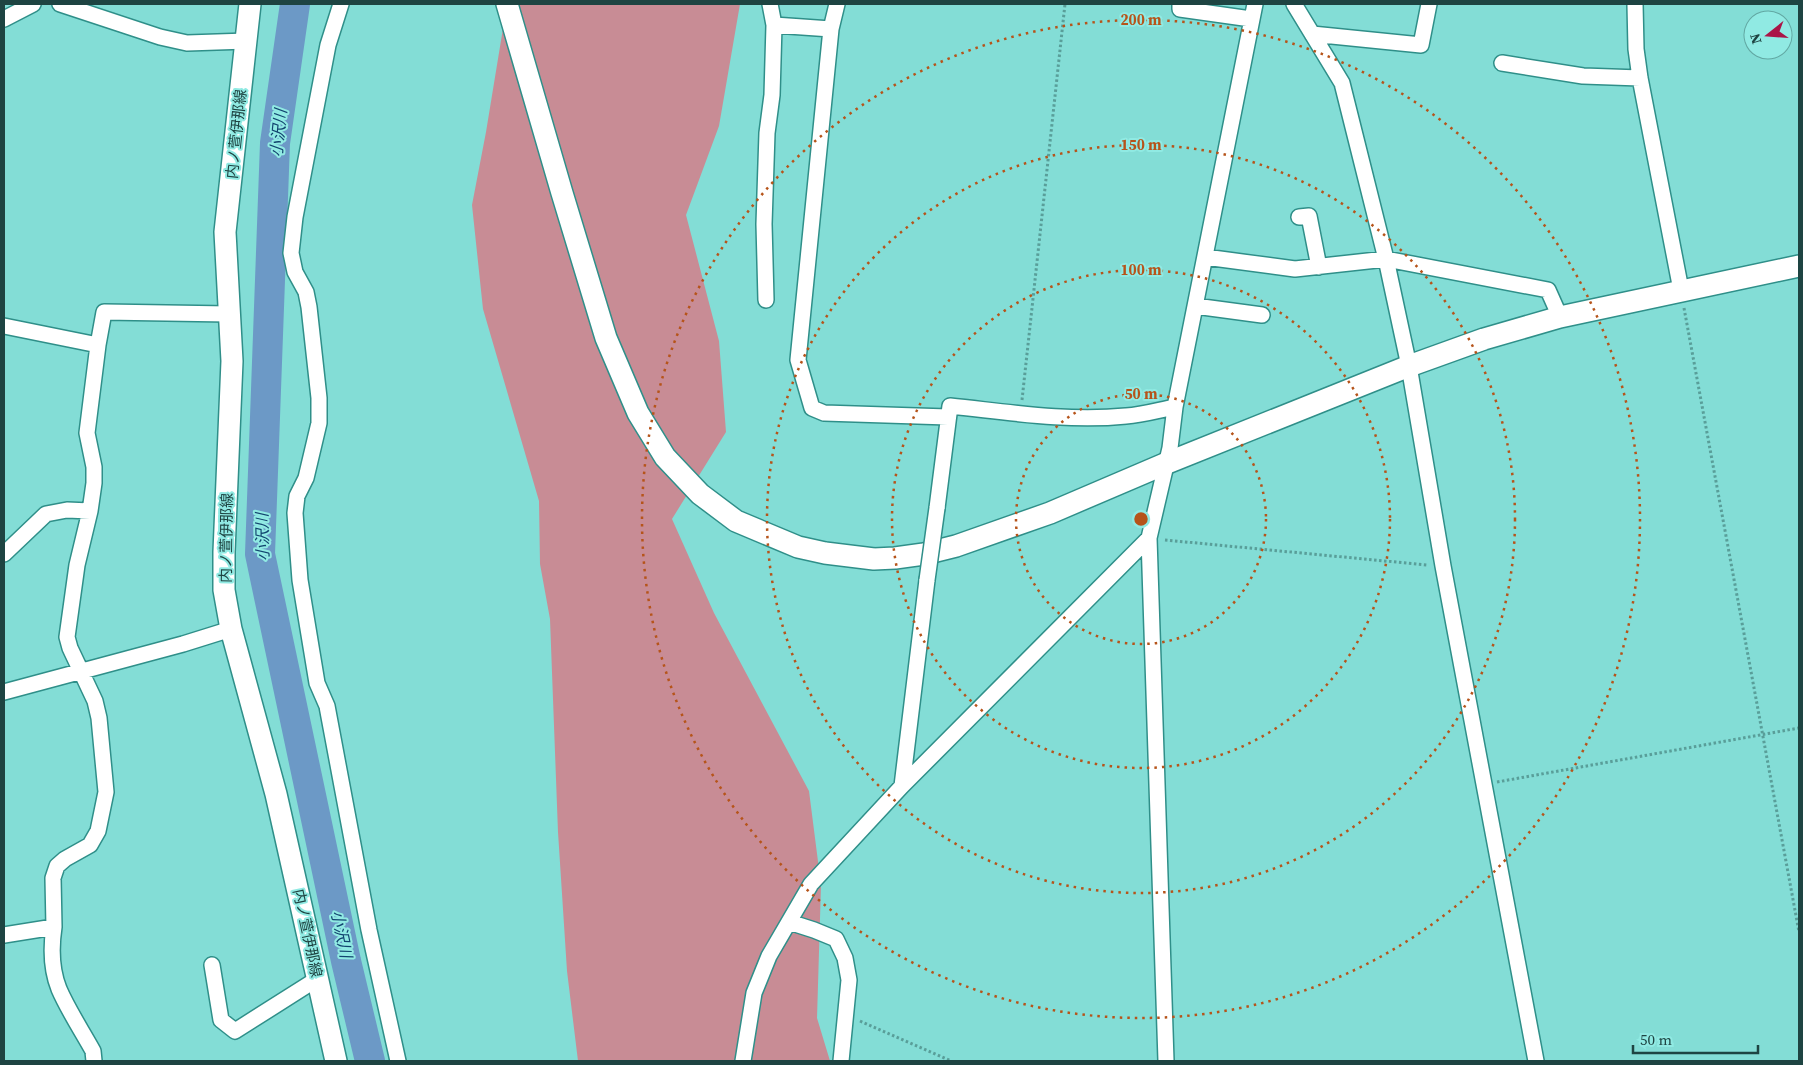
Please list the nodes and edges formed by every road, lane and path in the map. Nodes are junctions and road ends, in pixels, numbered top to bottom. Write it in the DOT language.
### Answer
graph roads {
  1 [pos="33,4"];
  2 [pos="60,4"];
  3 [pos="250,4"];
  4 [pos="341,4"];
  5 [pos="507,4"];
  6 [pos="770,4"];
  7 [pos="838,4"];
  8 [pos="1065,4"];
  9 [pos="1180,4"];
  10 [pos="1255,4"];
  11 [pos="1294,4"];
  12 [pos="1429,4"];
  13 [pos="1635,4"];
  14 [pos="4,19"];
  15 [pos="1251,19"];
  16 [pos="774,25"];
  17 [pos="831,29"];
  18 [pos="1312,34"];
  19 [pos="247,41"];
  20 [pos="1502,63"];
  21 [pos="1640,78"];
  22 [pos="1298,217"];
  23 [pos="1205,257"];
  24 [pos="1386,259"];
  25 [pos="1799,266"];
  26 [pos="1319,267"];
  27 [pos="1680,290"];
  28 [pos="766,300"];
  29 [pos="1195,306"];
  30 [pos="229,314"];
  31 [pos="1262,315"];
  32 [pos="1560,317"];
  33 [pos="4,326"];
  34 [pos="98,345"];
  35 [pos="1409,366"];
  36 [pos="1175,407"];
  37 [pos="1021,414"];
  38 [pos="948,417"];
  39 [pos="1167,463"];
  40 [pos="90,511"];
  41 [pos="1149,538"];
  42 [pos="4,554"];
  43 [pos="1443,566"];
  44 [pos="231,628"];
  45 [pos="81,671"];
  46 [pos="4,692"];
  47 [pos="1799,728"];
  48 [pos="1763,735"];
  49 [pos="1485,784"];
  50 [pos="902,786"];
  51 [pos="789,922"];
  52 [pos="54,927"];
  53 [pos="1799,932"];
  54 [pos="4,935"];
  55 [pos="212,965"];
  56 [pos="317,979"];
  57 [pos="845,1014"];
  58 [pos="94,1061"];
  59 [pos="336,1061"];
  60 [pos="398,1061"];
  61 [pos="743,1061"];
  62 [pos="841,1061"];
  63 [pos="951,1061"];
  64 [pos="1166,1061"];
  65 [pos="1536,1061"];
  1 -- 14 [label="street"];
  2 -- 19 [label="street"];
  3 -- 19 [label="street, 内ノ萱伊那線"];
  4 -- 60 [label="street"];
  5 -- 39 [label="street"];
  6 -- 16 [label="street"];
  7 -- 17 [label="street"];
  8 -- 37 [label="path"];
  9 -- 15 [label="street"];
  10 -- 15 [label="street"];
  11 -- 18 [label="street"];
  12 -- 18 [label="street"];
  13 -- 21 [label="street"];
  15 -- 23 [label="street"];
  16 -- 17 [label="street"];
  16 -- 28 [label="street"];
  17 -- 38 [label="street"];
  18 -- 24 [label="street"];
  19 -- 30 [label="street, 内ノ萱伊那線"];
  20 -- 21 [label="street"];
  21 -- 27 [label="street"];
  22 -- 26 [label="street"];
  23 -- 26 [label="street"];
  23 -- 29 [label="street"];
  24 -- 26 [label="street"];
  24 -- 32 [label="street"];
  24 -- 35 [label="street"];
  25 -- 27 [label="street"];
  27 -- 32 [label="street"];
  27 -- 48 [label="path"];
  29 -- 31 [label="street"];
  29 -- 36 [label="street"];
  30 -- 34 [label="street"];
  30 -- 44 [label="street, 内ノ萱伊那線"];
  32 -- 35 [label="street"];
  33 -- 34 [label="street"];
  34 -- 40 [label="street"];
  35 -- 39 [label="street"];
  35 -- 43 [label="street"];
  36 -- 37 [label="street"];
  36 -- 39 [label="street"];
  37 -- 38 [label="street"];
  38 -- 50 [label="street, bridge"];
  39 -- 41 [label="street"];
  40 -- 42 [label="street"];
  40 -- 45 [label="street"];
  41 -- 43 [label="path"];
  41 -- 50 [label="street"];
  41 -- 64 [label="street"];
  43 -- 49 [label="street"];
  44 -- 45 [label="street"];
  44 -- 56 [label="street, 内ノ萱伊那線"];
  45 -- 46 [label="street"];
  45 -- 52 [label="street"];
  47 -- 48 [label="path"];
  48 -- 49 [label="path"];
  48 -- 53 [label="path"];
  49 -- 65 [label="street"];
  50 -- 51 [label="street"];
  51 -- 57 [label="street"];
  51 -- 61 [label="street"];
  52 -- 54 [label="street"];
  52 -- 58 [label="street"];
  55 -- 56 [label="street"];
  56 -- 59 [label="street, 内ノ萱伊那線"];
  57 -- 62 [label="street"];
  57 -- 63 [label="path"];
}
